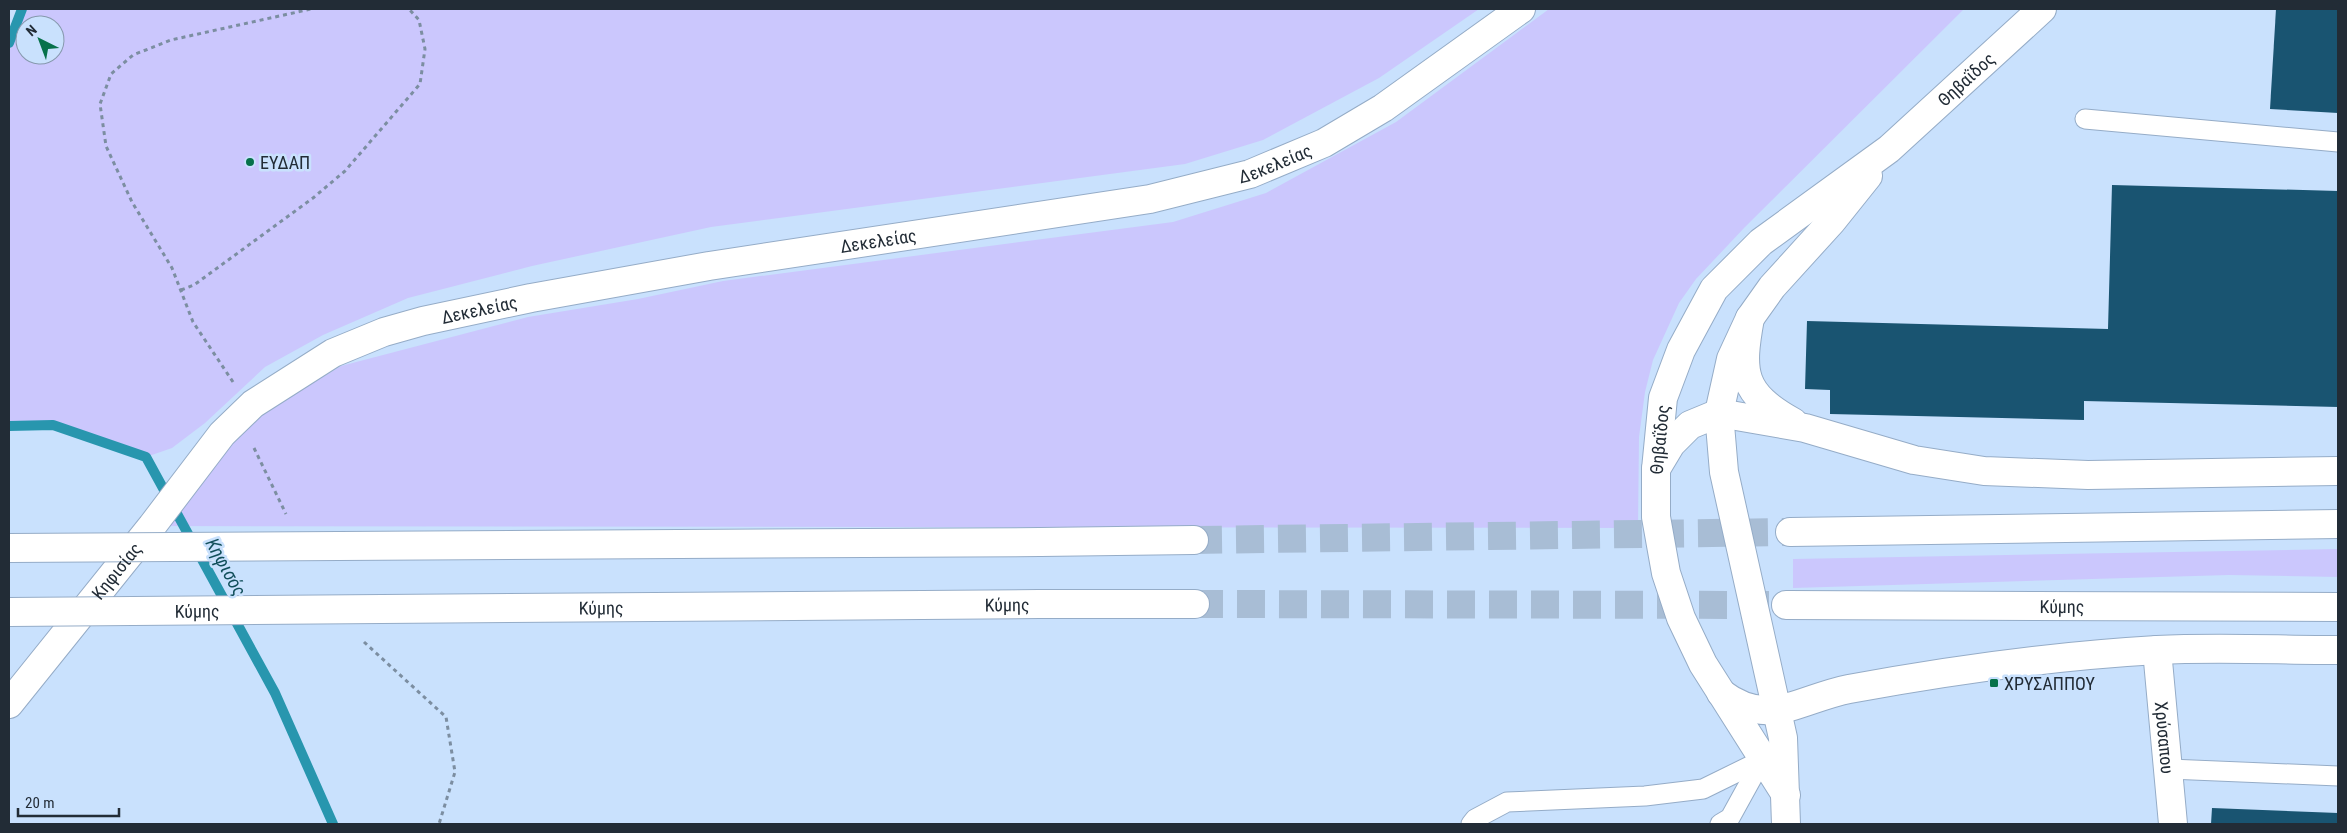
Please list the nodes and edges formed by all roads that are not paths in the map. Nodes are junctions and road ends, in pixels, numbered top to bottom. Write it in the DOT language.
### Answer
graph roads {
  1 [pos="1521,9"];
  2 [pos="2042,9"];
  3 [pos="2085,119"];
  4 [pos="2338,142"];
  5 [pos="1889,149"];
  6 [pos="1750,318"];
  7 [pos="1719,413"];
  8 [pos="1805,428"];
  9 [pos="222,434"];
  10 [pos="1656,469"];
  11 [pos="2338,471"];
  12 [pos="2338,524"];
  13 [pos="1790,532"];
  14 [pos="1194,540"];
  15 [pos="9,548"];
  16 [pos="1195,604"];
  17 [pos="1786,605"];
  18 [pos="2338,607"];
  19 [pos="9,612"];
  20 [pos="2157,650"];
  21 [pos="2338,650"];
  22 [pos="1721,693"];
  23 [pos="9,704"];
  24 [pos="1778,710"];
  25 [pos="1773,758"];
  26 [pos="2169,770"];
  27 [pos="2338,776"];
  28 [pos="1471,824"];
  29 [pos="1720,824"];
  30 [pos="1786,824"];
  31 [pos="2173,824"];
  1 -- 9 [label="main road, Δεκελείας"];
  2 -- 5 [label="main road, Θηβαΐδος"];
  3 -- 4 [label="lane"];
  5 -- 6 [label="main road, Θηβαΐδος"];
  5 -- 10 [label="main road, Θηβαΐδος"];
  6 -- 7 [label="main road, Θηβαΐδος"];
  6 -- 8 [label="main road"];
  7 -- 8 [label="main road"];
  7 -- 10 [label="main road"];
  7 -- 24 [label="main road, Θηβαΐδος"];
  8 -- 11 [label="main road"];
  9 -- 23 [label="main road, Κηφισίας"];
  10 -- 22 [label="main road, Θηβαΐδος"];
  12 -- 13 [label="main road"];
  14 -- 15 [label="main road, bridge"];
  16 -- 19 [label="main road, Κύμης, bridge"];
  17 -- 18 [label="main road, Κύμης"];
  20 -- 21 [label="main road"];
  20 -- 24 [label="main road"];
  20 -- 26 [label="main road, Χρύσαπου"];
  22 -- 24 [label="main road"];
  22 -- 25 [label="main road, Θηβαΐδος"];
  24 -- 25 [label="main road, Θηβαΐδος"];
  25 -- 28 [label="lane"];
  25 -- 29 [label="lane"];
  25 -- 30 [label="main road, Θηβαΐδος"];
  26 -- 27 [label="lane"];
  26 -- 31 [label="main road, Χρύσαπου"];
}
